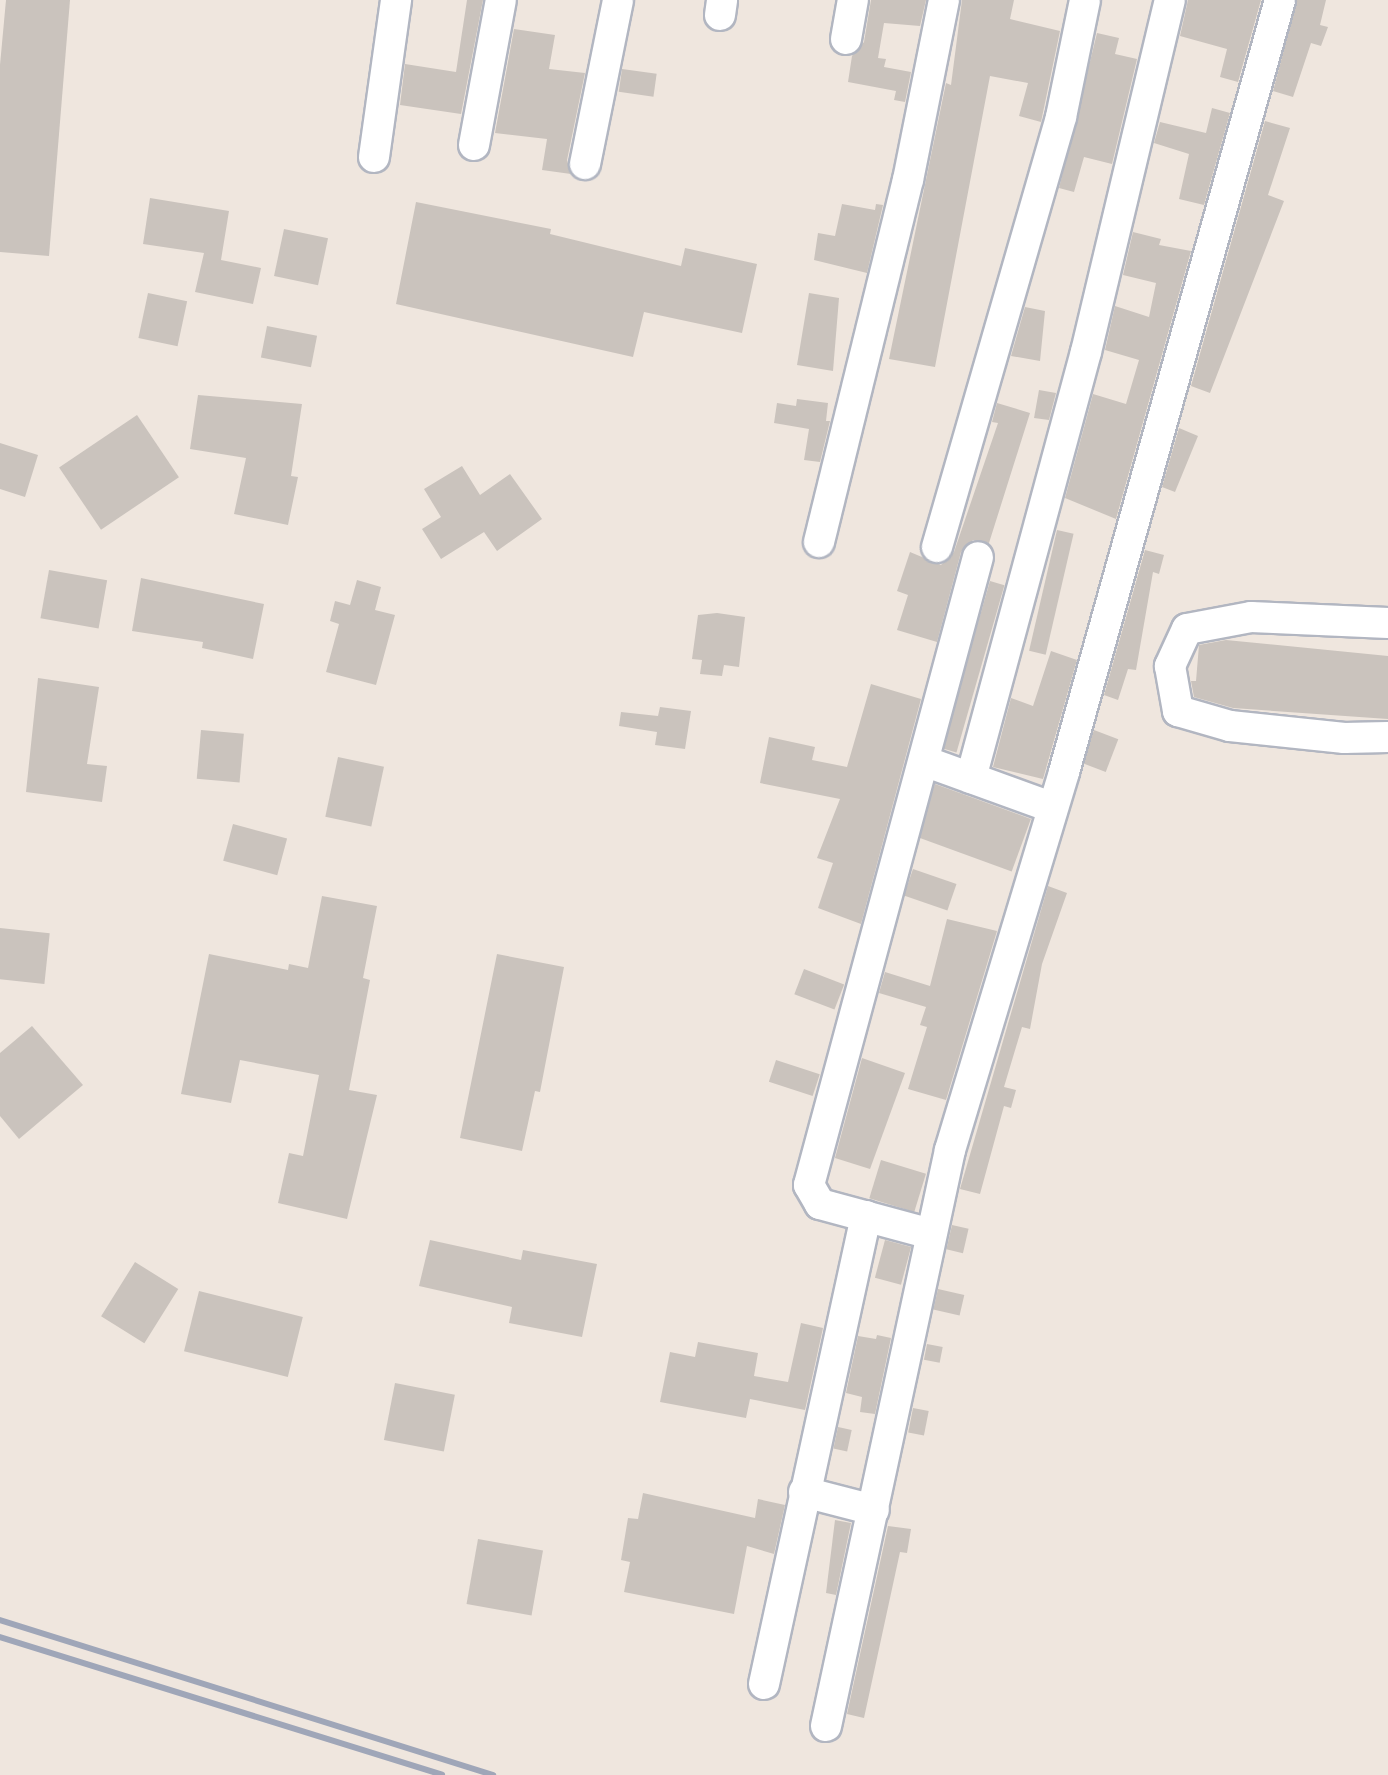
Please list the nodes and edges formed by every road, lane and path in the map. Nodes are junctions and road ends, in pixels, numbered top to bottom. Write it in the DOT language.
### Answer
graph roads {
  1 [pos="396,0"];
  2 [pos="501,0"];
  3 [pos="618,0"];
  4 [pos="853,0"];
  5 [pos="944,0"];
  6 [pos="1085,0"];
  7 [pos="1170,0"];
  8 [pos="1280,0"];
  9 [pos="846,39"];
  10 [pos="474,145"];
  11 [pos="374,157"];
  12 [pos="585,164"];
  13 [pos="819,542"];
  14 [pos="937,547"];
  15 [pos="978,557"];
  16 [pos="1388,623"];
  17 [pos="1388,737"];
  18 [pos="924,761"];
  19 [pos="971,778"];
  20 [pos="1051,807"];
  21 [pos="866,1216"];
  22 [pos="931,1234"];
  23 [pos="804,1492"];
  24 [pos="874,1510"];
  25 [pos="764,1684"];
  26 [pos="826,1726"];
  1 -- 11 [label="street"];
  2 -- 10 [label="street"];
  3 -- 12 [label="street"];
  4 -- 9 [label="street"];
  5 -- 13 [label="street"];
  6 -- 14 [label="street"];
  7 -- 19 [label="street"];
  8 -- 20 [label="street"];
  15 -- 18 [label="street"];
  16 -- 17 [label="street"];
  18 -- 19 [label="street"];
  18 -- 21 [label="street"];
  19 -- 20 [label="street"];
  20 -- 22 [label="street"];
  21 -- 22 [label="street"];
  21 -- 23 [label="street"];
  22 -- 24 [label="street"];
  23 -- 24 [label="street"];
  23 -- 25 [label="street"];
  24 -- 26 [label="street"];
}
